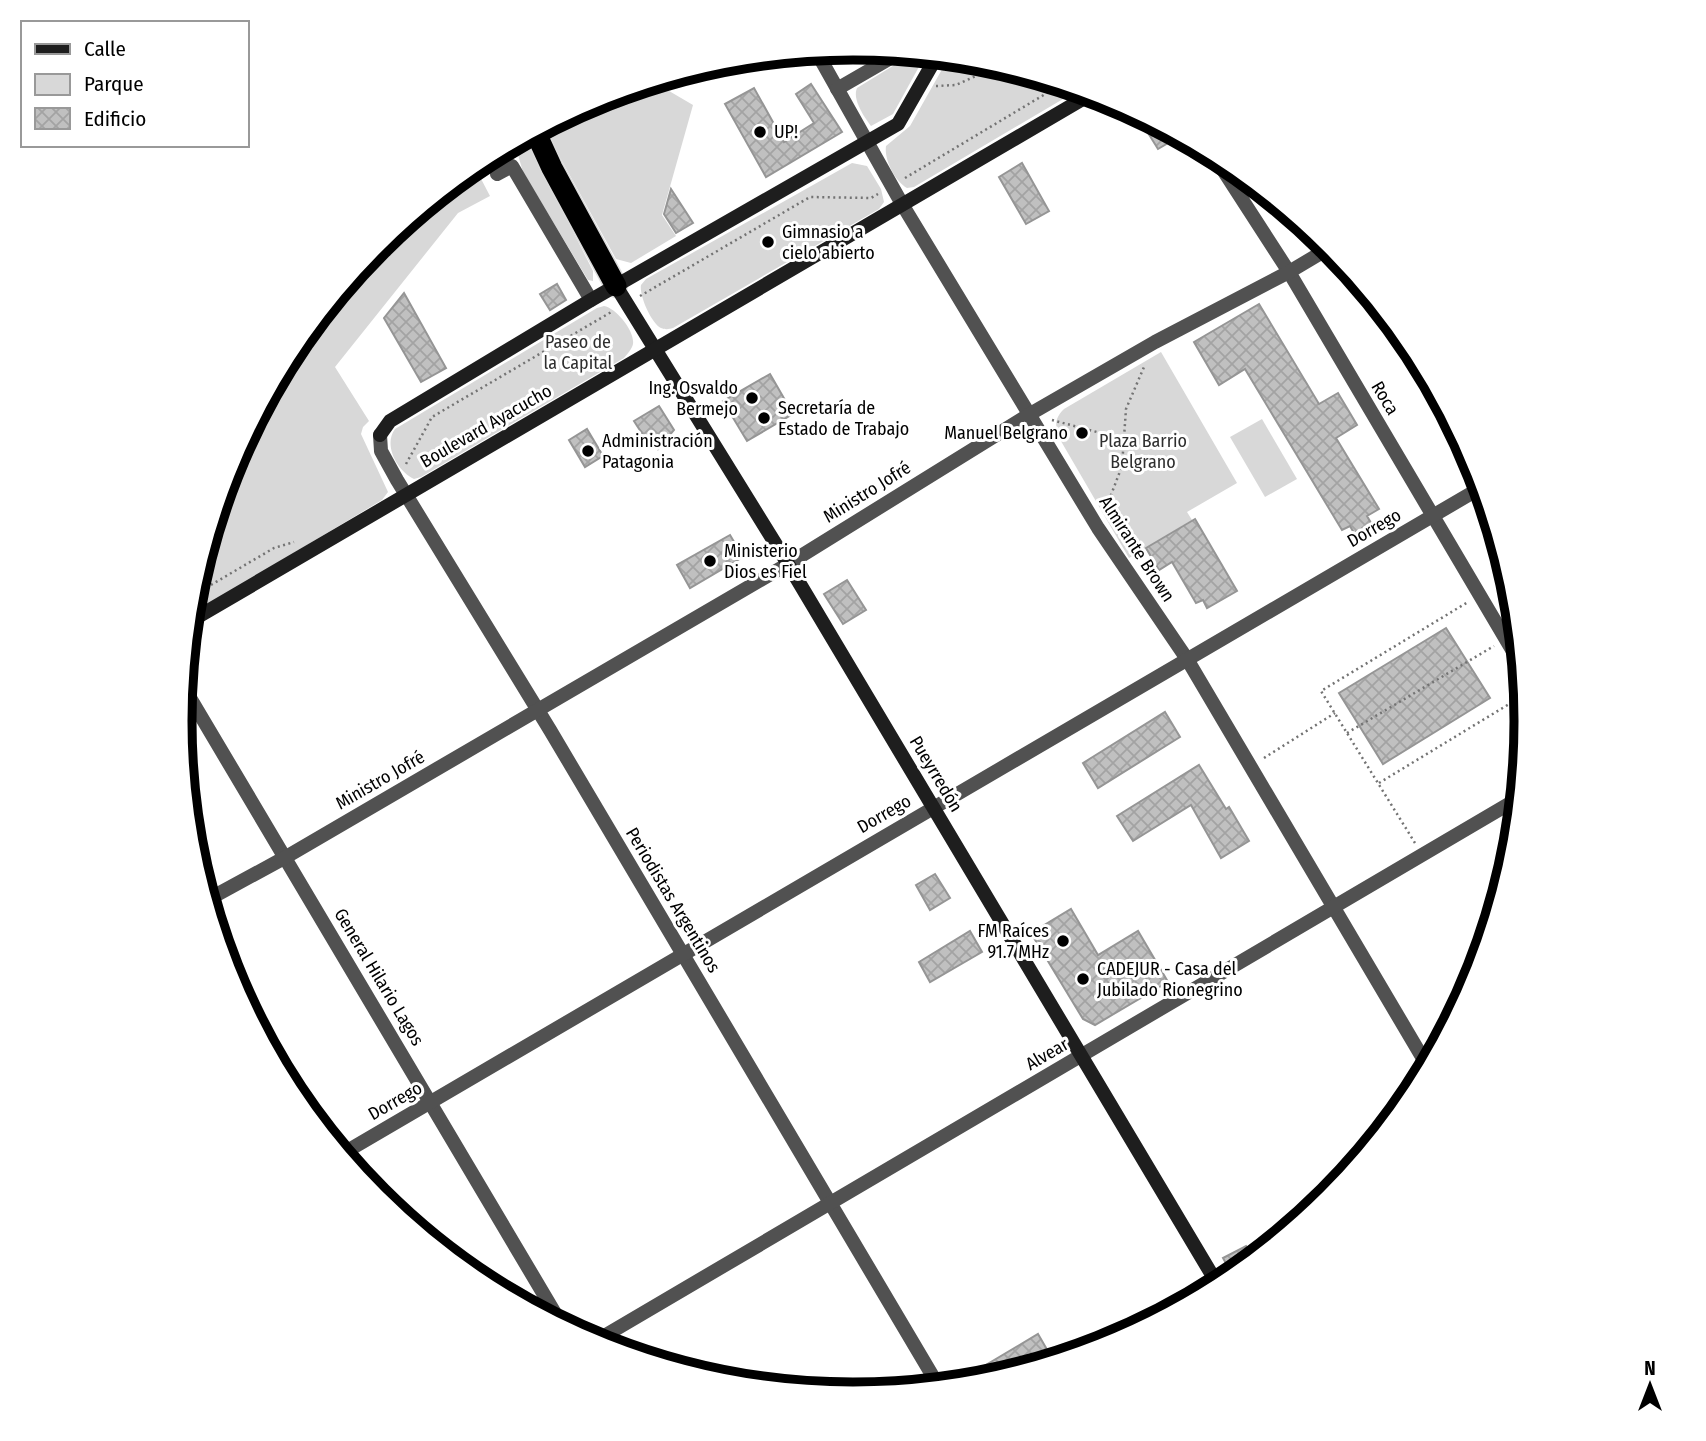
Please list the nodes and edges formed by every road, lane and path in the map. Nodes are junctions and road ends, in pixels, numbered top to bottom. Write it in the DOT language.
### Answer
graph roads {
  1 [pos="821,61"];
  2 [pos="886,61"];
  3 [pos="932,64"];
  4 [pos="983,72"];
  5 [pos="923,81"];
  6 [pos="837,89"];
  7 [pos="1051,91"];
  8 [pos="1080,101"];
  9 [pos="539,139"];
  10 [pos="867,143"];
  11 [pos="497,174"];
  12 [pos="1227,176"];
  13 [pos="892,186"];
  14 [pos="902,204"];
  15 [pos="1320,253"];
  16 [pos="1289,272"];
  17 [pos="622,294"];
  18 [pos="591,300"];
  19 [pos="1155,342"];
  20 [pos="655,350"];
  21 [pos="1030,414"];
  22 [pos="380,435"];
  23 [pos="1123,439"];
  24 [pos="397,481"];
  25 [pos="1473,492"];
  26 [pos="406,495"];
  27 [pos="1433,516"];
  28 [pos="1098,528"];
  29 [pos="297,541"];
  30 [pos="788,564"];
  31 [pos="206,588"];
  32 [pos="1479,594"];
  33 [pos="201,615"];
  34 [pos="1506,639"];
  35 [pos="1509,645"];
  36 [pos="1187,659"];
  37 [pos="1514,701"];
  38 [pos="192,702"];
  39 [pos="538,710"];
  40 [pos="1335,713"];
  41 [pos="1348,733"];
  42 [pos="1250,766"];
  43 [pos="1379,783"];
  44 [pos="1508,804"];
  45 [pos="933,808"];
  46 [pos="1422,855"];
  47 [pos="286,857"];
  48 [pos="216,895"];
  49 [pos="1333,907"];
  50 [pos="683,955"];
  51 [pos="1081,1056"];
  52 [pos="1422,1056"];
  53 [pos="431,1102"];
  54 [pos="350,1149"];
  55 [pos="830,1203"];
  56 [pos="1212,1275"];
  57 [pos="552,1309"];
  58 [pos="608,1334"];
  59 [pos="933,1377"];
  1 -- 6 [label="street, Almirante Brown"];
  2 -- 6 [label="street"];
  3 -- 5 [label="main road"];
  4 -- 5 [label="path"];
  5 -- 10 [label="main road"];
  6 -- 10 [label="street, Almirante Brown"];
  7 -- 13 [label="path"];
  8 -- 14 [label="main road, Boulevard Ayacucho"];
  9 -- 17 [label="highway"];
  10 -- 13 [label="street, Almirante Brown"];
  10 -- 17 [label="main road"];
  11 -- 18 [label="street"];
  12 -- 16 [label="street, Roca"];
  13 -- 14 [label="street, Almirante Brown"];
  13 -- 17 [label="path"];
  14 -- 20 [label="main road, Boulevard Ayacucho"];
  14 -- 21 [label="street, Almirante Brown"];
  15 -- 16 [label="street, Ministro Jofré"];
  16 -- 19 [label="street, Ministro Jofré"];
  16 -- 27 [label="street, Roca"];
  17 -- 18 [label="main road"];
  17 -- 20 [label="main road, Pueyrredón"];
  17 -- 24 [label="path"];
  18 -- 22 [label="main road"];
  19 -- 21 [label="street, Ministro Jofré"];
  19 -- 23 [label="path"];
  20 -- 26 [label="main road, Boulevard Ayacucho"];
  20 -- 30 [label="main road, Pueyrredón"];
  21 -- 23 [label="path"];
  21 -- 28 [label="street, Almirante Brown"];
  21 -- 30 [label="street, Ministro Jofré"];
  22 -- 24 [label="street, Periodistas Argentinos"];
  23 -- 28 [label="path"];
  24 -- 26 [label="street, Periodistas Argentinos"];
  25 -- 27 [label="street, Dorrego"];
  26 -- 33 [label="main road, Boulevard Ayacucho"];
  26 -- 39 [label="street, Periodistas Argentinos"];
  27 -- 32 [label="street, Roca"];
  27 -- 36 [label="street, Dorrego"];
  28 -- 36 [label="street, Almirante Brown"];
  29 -- 31 [label="path"];
  30 -- 39 [label="street, Ministro Jofré"];
  30 -- 45 [label="main road, Pueyrredón"];
  32 -- 34 [label="street, Roca"];
  32 -- 40 [label="path"];
  34 -- 35 [label="street, Roca"];
  34 -- 41 [label="path"];
  36 -- 42 [label="street, Almirante Brown"];
  36 -- 45 [label="street, Dorrego"];
  37 -- 43 [label="path"];
  38 -- 47 [label="street, General Hilario Lagos"];
  39 -- 47 [label="street, Ministro Jofré"];
  39 -- 50 [label="street, Periodistas Argentinos"];
  40 -- 41 [label="path"];
  40 -- 42 [label="path"];
  41 -- 43 [label="path"];
  42 -- 49 [label="street, Almirante Brown"];
  43 -- 46 [label="path"];
  44 -- 46 [label="street, Alvear"];
  45 -- 50 [label="street, Dorrego"];
  45 -- 51 [label="main road, Pueyrredón"];
  46 -- 49 [label="street, Alvear"];
  47 -- 48 [label="street, Ministro Jofré"];
  47 -- 53 [label="street, General Hilario Lagos"];
  49 -- 51 [label="street, Alvear"];
  49 -- 52 [label="street, Almirante Brown"];
  50 -- 53 [label="street, Dorrego"];
  50 -- 55 [label="street, Periodistas Argentinos"];
  51 -- 55 [label="street, Alvear"];
  51 -- 56 [label="main road, Pueyrredón"];
  53 -- 54 [label="street, Dorrego"];
  53 -- 57 [label="street, General Hilario Lagos"];
  55 -- 58 [label="street, Alvear"];
  55 -- 59 [label="street, Periodistas Argentinos"];
}
